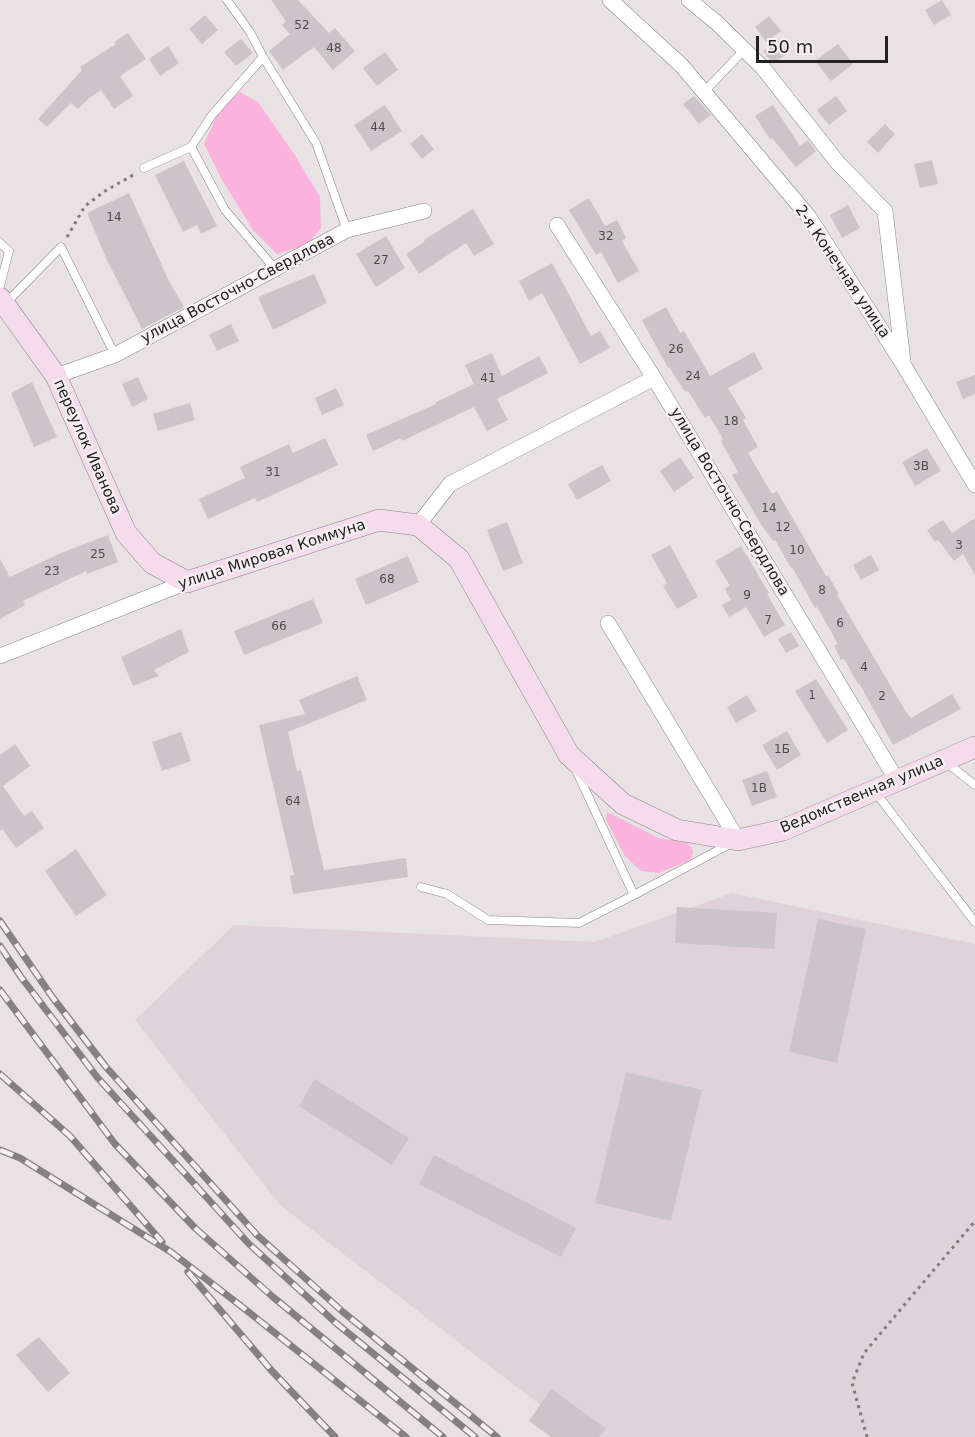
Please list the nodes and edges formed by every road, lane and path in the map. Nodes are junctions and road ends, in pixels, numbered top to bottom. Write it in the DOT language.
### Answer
graph roads {
  1 [pos="227,0"];
  2 [pos="610,0"];
  3 [pos="689,0"];
  4 [pos="744,50"];
  5 [pos="263,57"];
  6 [pos="704,92"];
  7 [pos="191,147"];
  8 [pos="144,168"];
  9 [pos="424,211"];
  10 [pos="557,225"];
  11 [pos="347,230"];
  12 [pos="0,243"];
  13 [pos="61,247"];
  14 [pos="276,270"];
  15 [pos="2,296"];
  16 [pos="115,355"];
  17 [pos="903,364"];
  18 [pos="56,376"];
  19 [pos="654,378"];
  20 [pos="975,485"];
  21 [pos="418,525"];
  22 [pos="187,582"];
  23 [pos="608,623"];
  24 [pos="0,656"];
  25 [pos="975,747"];
  26 [pos="569,755"];
  27 [pos="945,761"];
  28 [pos="898,782"];
  29 [pos="975,785"];
  30 [pos="875,792"];
  31 [pos="738,840"];
  32 [pos="420,887"];
  33 [pos="634,895"];
  34 [pos="975,922"];
  35 [pos="975,1221"];
  36 [pos="867,1437"];
  1 -- 5 [label="lane"];
  2 -- 6 [label="street, 2-я Конечная улица"];
  3 -- 4 [label="street"];
  4 -- 6 [label="lane"];
  4 -- 17 [label="street"];
  5 -- 7 [label="lane"];
  5 -- 11 [label="lane"];
  6 -- 17 [label="street, 2-я Конечная улица"];
  7 -- 8 [label="lane"];
  7 -- 14 [label="lane"];
  8 -- 13 [label="path"];
  9 -- 11 [label="street, улица Восточно-Свердлова"];
  10 -- 19 [label="street, улица Восточно-Свердлова"];
  11 -- 14 [label="street, улица Восточно-Свердлова"];
  12 -- 15 [label="lane"];
  13 -- 15 [label="lane"];
  13 -- 16 [label="lane"];
  14 -- 16 [label="street, улица Восточно-Свердлова"];
  15 -- 18 [label="main road, переулок Иванова"];
  16 -- 18 [label="street, улица Восточно-Свердлова"];
  17 -- 20 [label="street, 2-я Конечная улица"];
  18 -- 22 [label="main road, переулок Иванова"];
  19 -- 21 [label="street"];
  19 -- 28 [label="street, улица Восточно-Свердлова"];
  21 -- 22 [label="main road, улица Мировая Коммуна"];
  21 -- 26 [label="main road, Ведомственная улица"];
  22 -- 24 [label="street, улица Мировая Коммуна"];
  23 -- 31 [label="street"];
  25 -- 27 [label="main road, Ведомственная улица"];
  26 -- 31 [label="main road, Ведомственная улица"];
  26 -- 33 [label="lane"];
  27 -- 28 [label="main road, Ведомственная улица"];
  27 -- 29 [label="lane"];
  28 -- 30 [label="main road, Ведомственная улица"];
  30 -- 31 [label="main road, Ведомственная улица"];
  30 -- 34 [label="lane"];
  31 -- 33 [label="lane"];
  32 -- 33 [label="lane"];
  35 -- 36 [label="path"];
}
